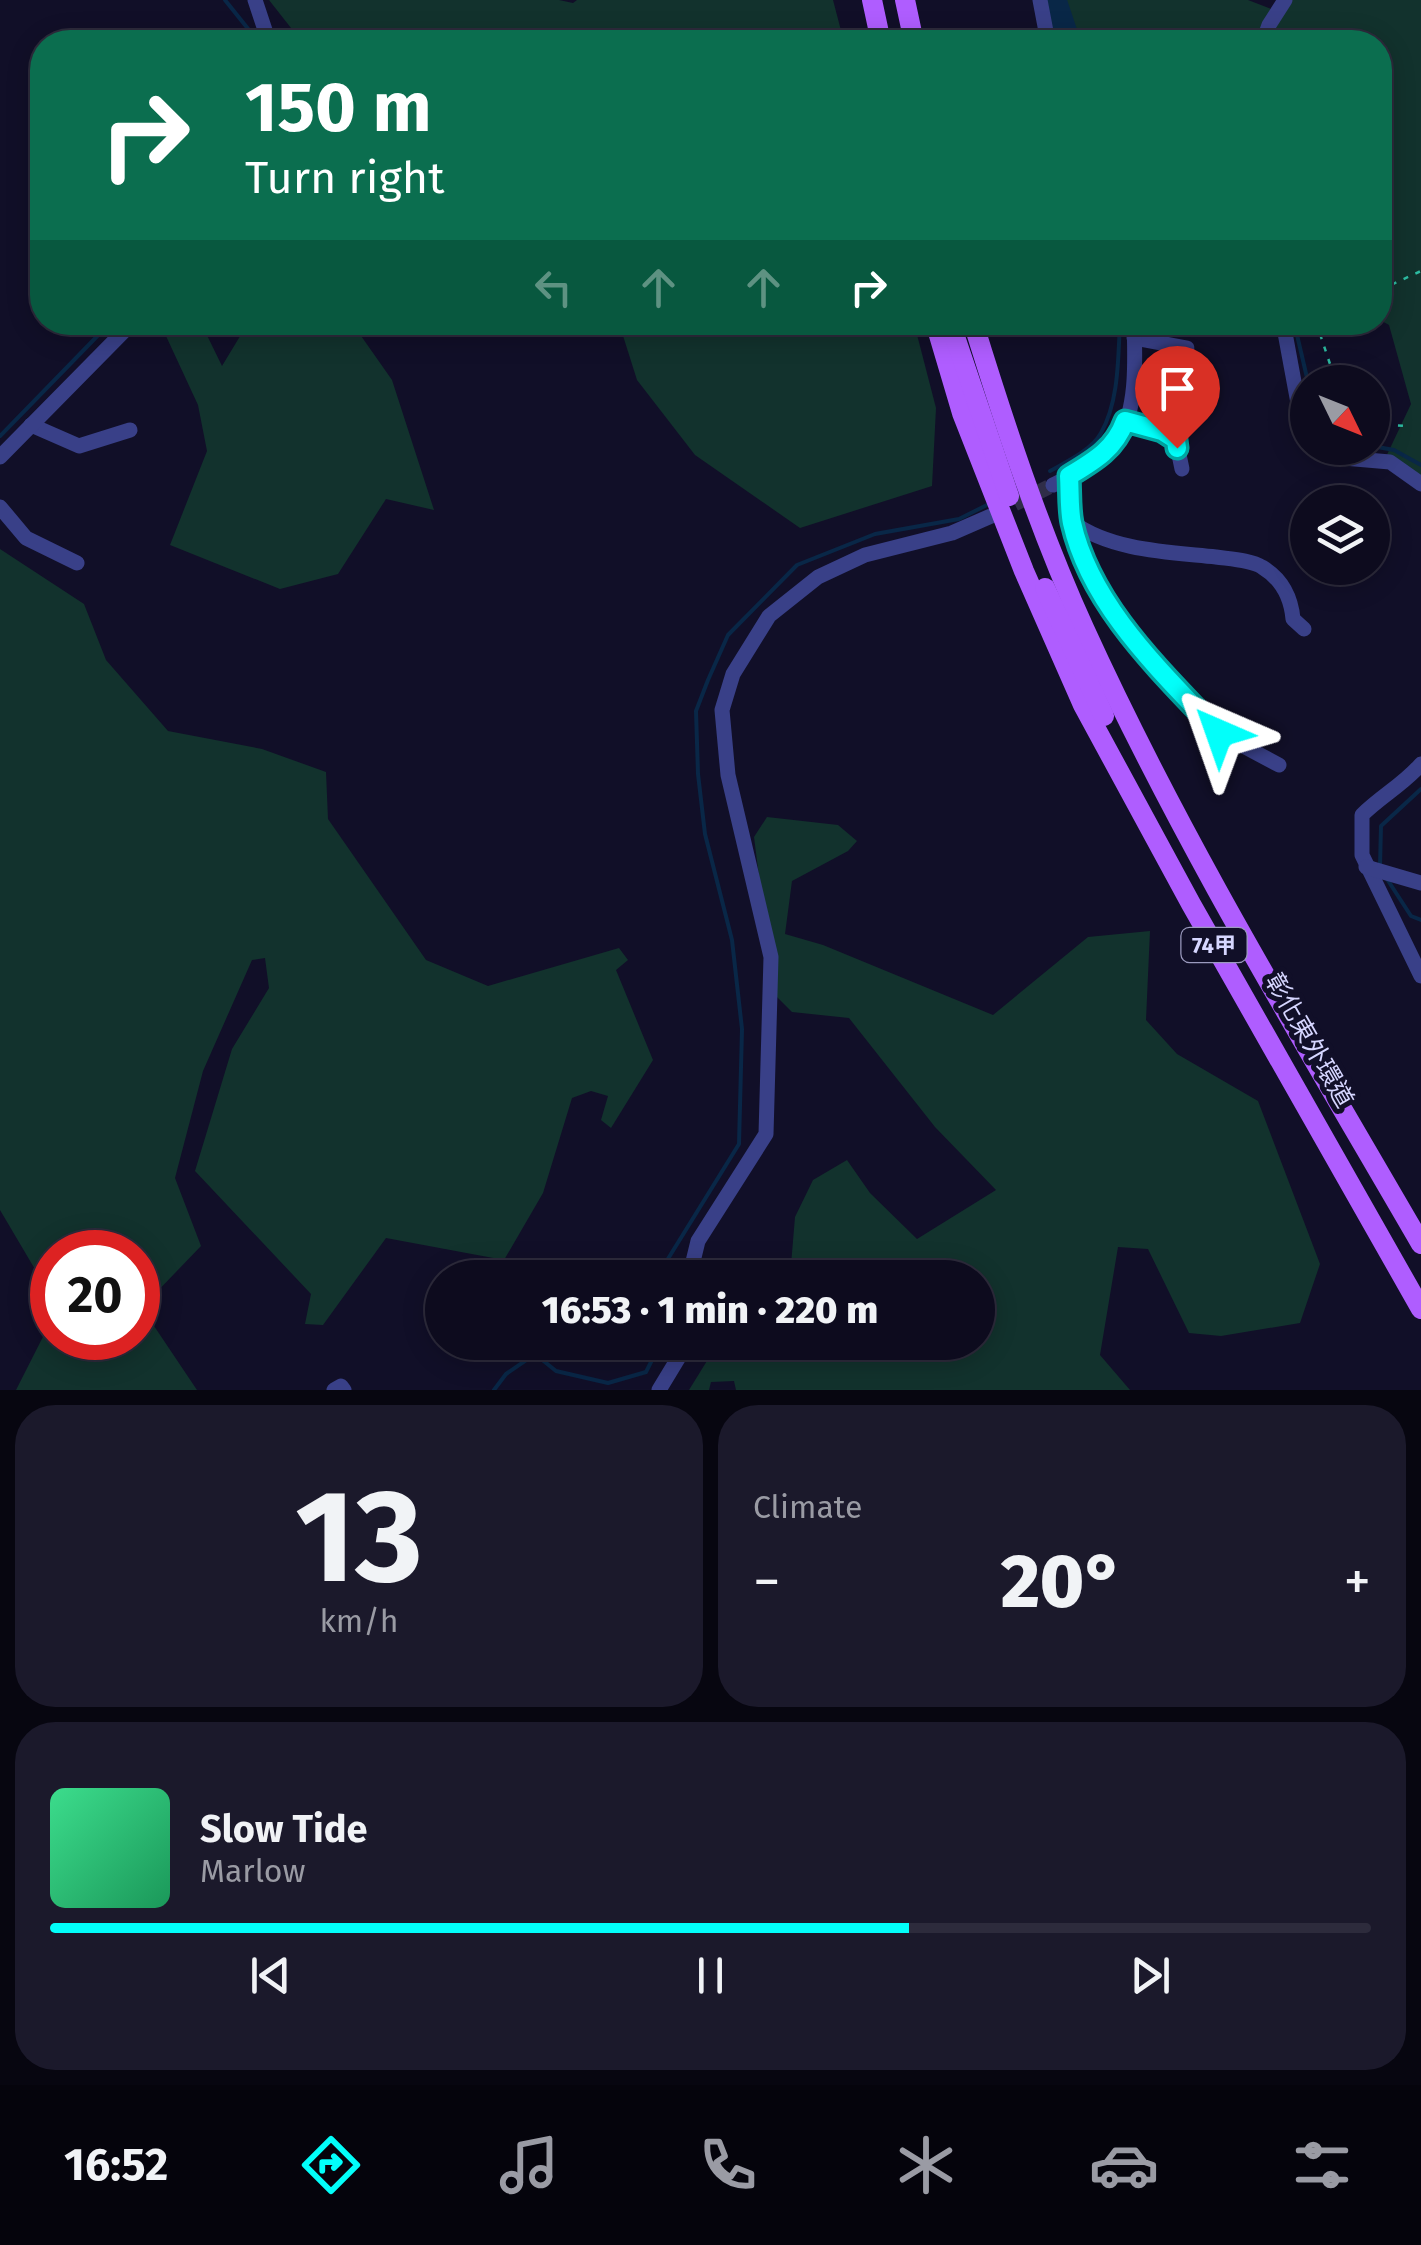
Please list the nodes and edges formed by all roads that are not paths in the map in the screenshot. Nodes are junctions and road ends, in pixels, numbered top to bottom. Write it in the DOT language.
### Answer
graph roads {
  1 [pos="255,0"];
  2 [pos="861,0"];
  3 [pos="872,0"];
  4 [pos="893,0"];
  5 [pos="905,0"];
  6 [pos="1040,0"];
  7 [pos="1285,0"];
  8 [pos="265,30"];
  9 [pos="867,30"];
  10 [pos="878,30"];
  11 [pos="899,30"];
  12 [pos="911,30"];
  13 [pos="1046,30"];
  14 [pos="1267,30"];
  15 [pos="120,335"];
  16 [pos="939,335"];
  17 [pos="954,335"];
  18 [pos="977,335"];
  19 [pos="986,335"];
  20 [pos="1134,335"];
  21 [pos="1149,335"];
  22 [pos="1286,335"];
  23 [pos="1187,348"];
  24 [pos="1291,365"];
  25 [pos="1125,421"];
  26 [pos="31,425"];
  27 [pos="130,430"];
  28 [pos="0,457"];
  29 [pos="1390,462"];
  30 [pos="1182,470"];
  31 [pos="1069,476"];
  32 [pos="1421,484"];
  33 [pos="1053,485"];
  34 [pos="0,507"];
  35 [pos="991,516"];
  36 [pos="1072,522"];
  37 [pos="77,563"];
  38 [pos="1304,629"];
  39 [pos="1421,764"];
  40 [pos="1279,765"];
  41 [pos="1366,867"];
  42 [pos="1421,883"];
  43 [pos="1421,976"];
  44 [pos="1421,1221"];
  45 [pos="1421,1244"];
  46 [pos="693,1260"];
  47 [pos="1421,1284"];
  48 [pos="1421,1310"];
  49 [pos="677,1360"];
  50 [pos="334,1390"];
  51 [pos="344,1390"];
  52 [pos="659,1390"];
  1 -- 8 [label="street"];
  2 -- 9 [label="main road"];
  3 -- 10 [label="main road"];
  4 -- 11 [label="main road"];
  5 -- 12 [label="main road"];
  6 -- 13 [label="street"];
  7 -- 14 [label="street"];
  15 -- 26 [label="street"];
  16 -- 48 [label="main road, 74甲"];
  17 -- 47 [label="main road, 彰化東外環道 / 74甲"];
  18 -- 45 [label="main road, 彰化東外環道 / 74甲"];
  19 -- 44 [label="main road, 74甲"];
  20 -- 25 [label="street"];
  21 -- 23 [label="street"];
  22 -- 24 [label="street"];
  25 -- 30 [label="street"];
  25 -- 31 [label="street"];
  26 -- 27 [label="street"];
  26 -- 28 [label="street"];
  29 -- 32 [label="street"];
  31 -- 33 [label="street"];
  31 -- 36 [label="street"];
  34 -- 37 [label="street"];
  35 -- 46 [label="street"];
  36 -- 38 [label="street"];
  36 -- 40 [label="street"];
  39 -- 41 [label="street"];
  41 -- 42 [label="street"];
  41 -- 43 [label="street"];
  49 -- 52 [label="street"];
  50 -- 51 [label="street"];
}
